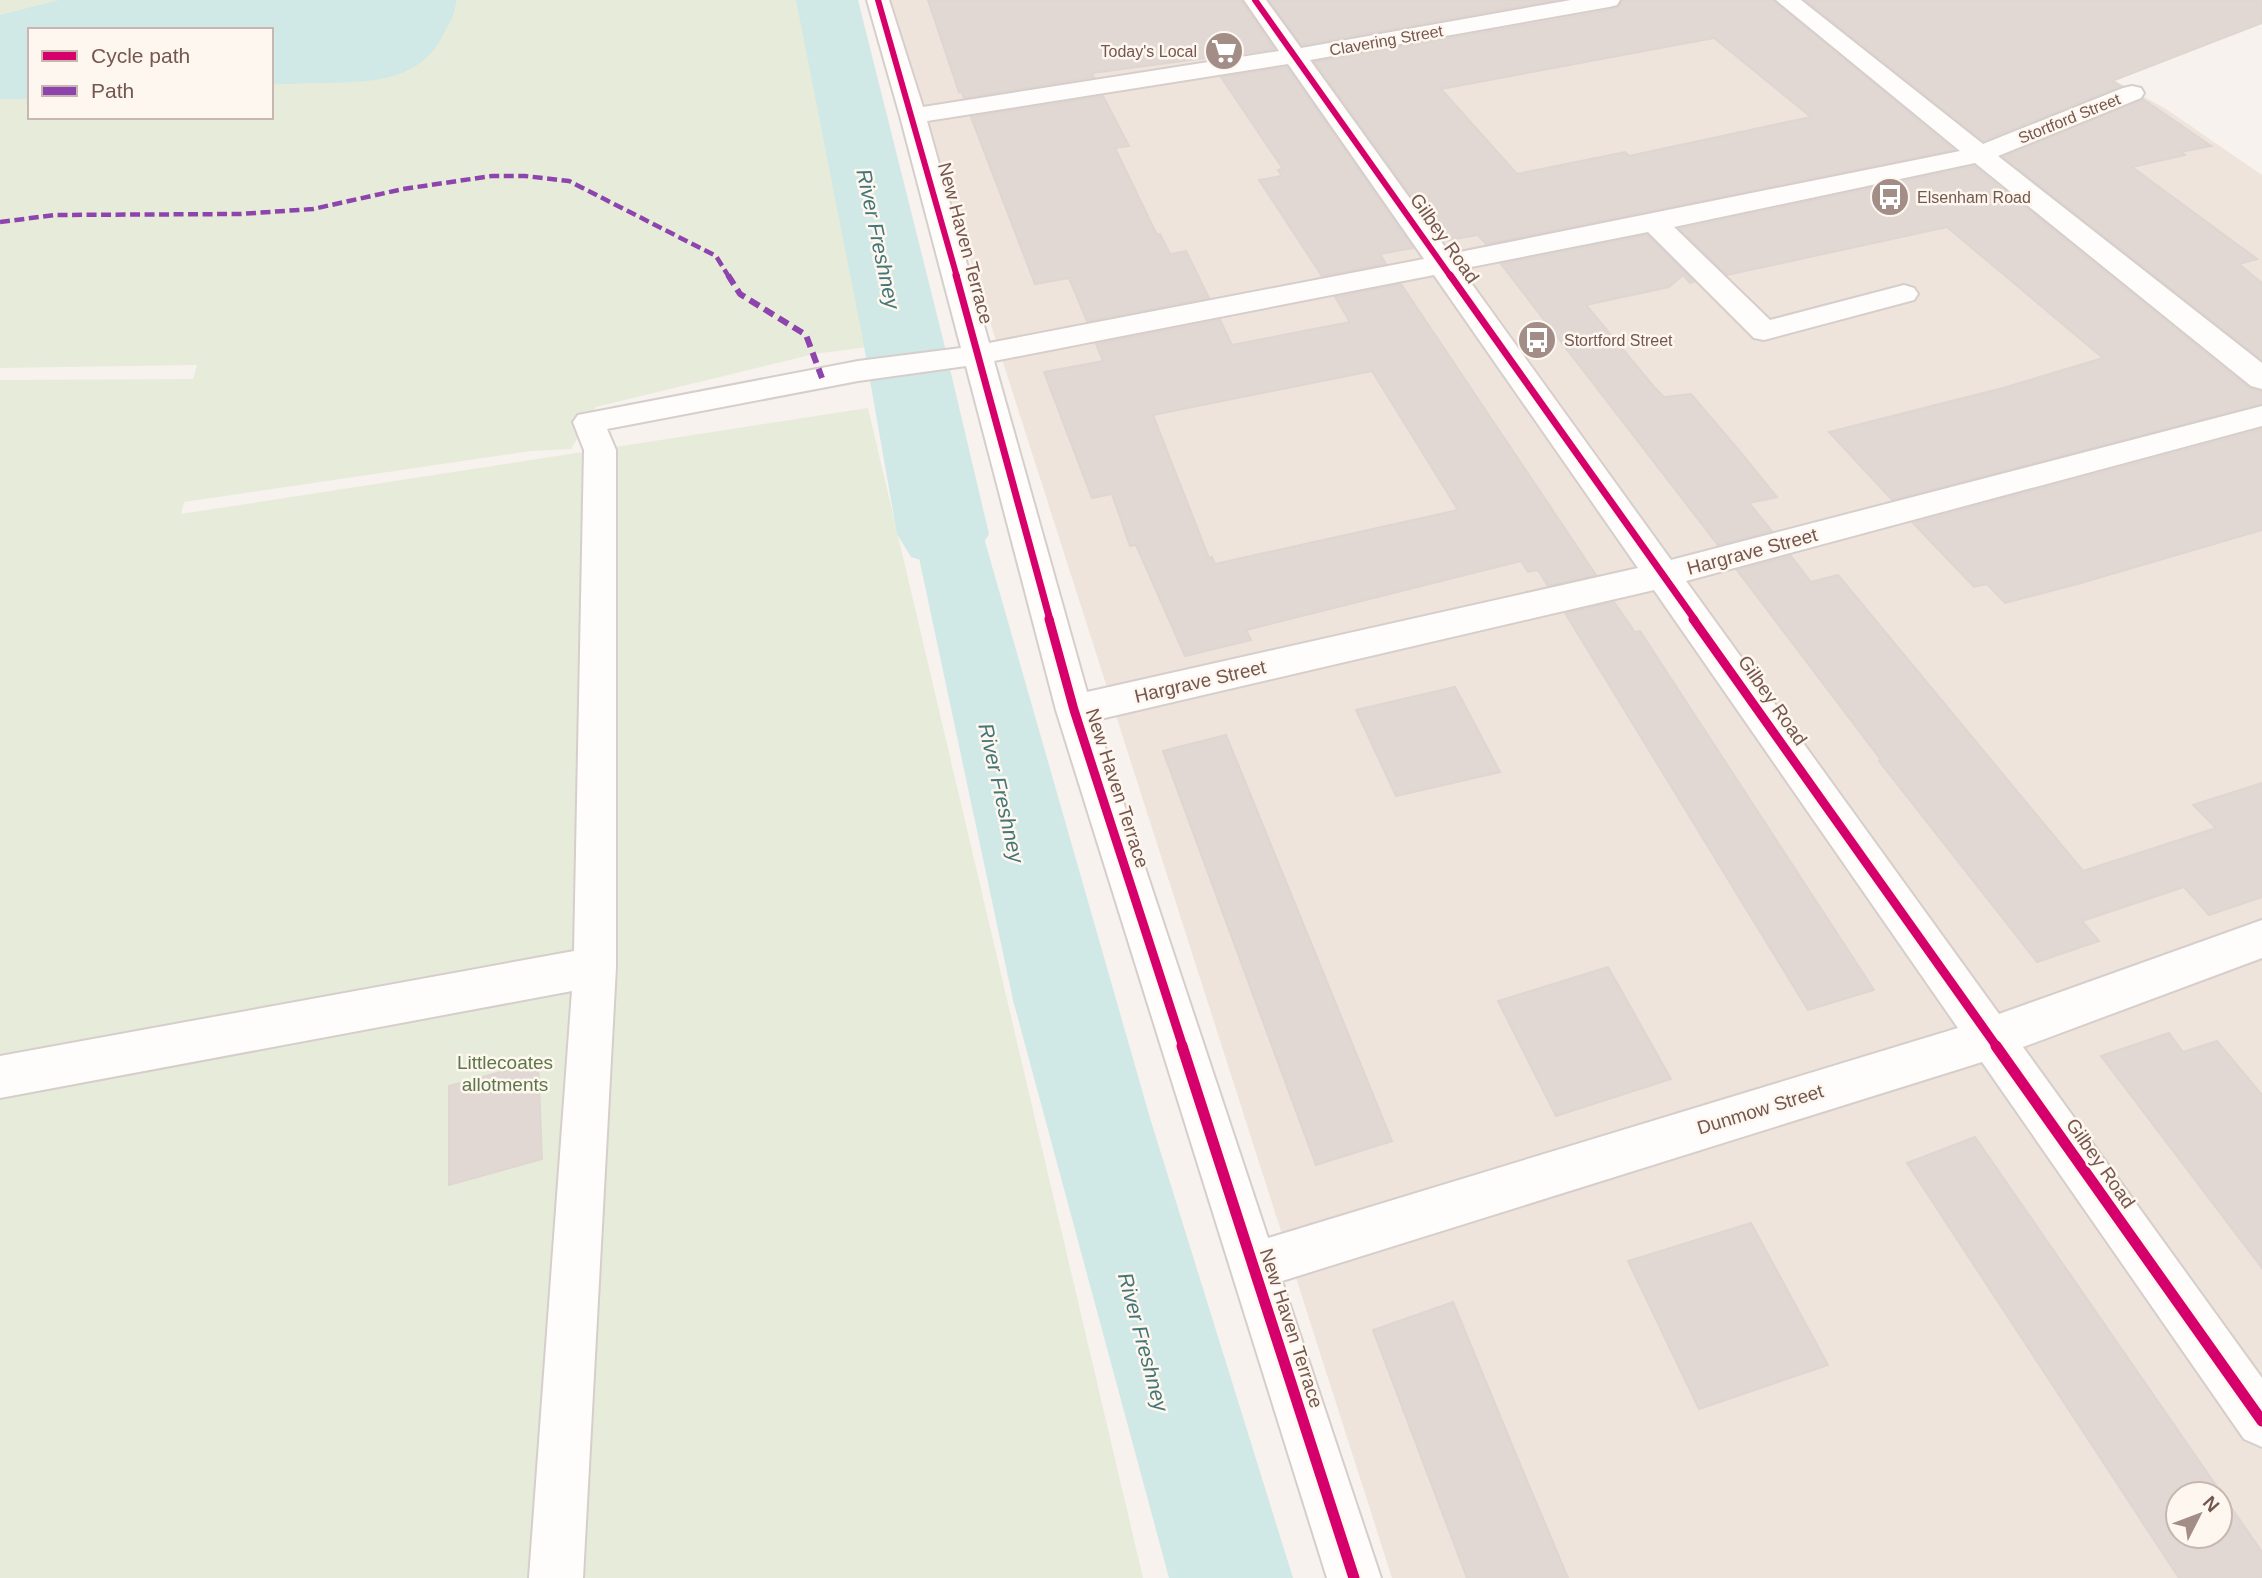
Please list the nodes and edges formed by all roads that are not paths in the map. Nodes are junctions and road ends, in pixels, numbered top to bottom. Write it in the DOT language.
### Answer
graph roads {
  1 [pos="878,0"];
  2 [pos="1255,0"];
  3 [pos="1609,0"];
  4 [pos="1787,0"];
  5 [pos="1295,56"];
  6 [pos="2132,93"];
  7 [pos="913,116"];
  8 [pos="1980,154"];
  9 [pos="1654,223"];
  10 [pos="1443,266"];
  11 [pos="1904,294"];
  12 [pos="960,358"];
  13 [pos="2262,379"];
  14 [pos="2262,416"];
  15 [pos="1662,575"];
  16 [pos="1074,710"];
  17 [pos="2262,939"];
  18 [pos="595,967"];
  19 [pos="1991,1038"];
  20 [pos="0,1077"];
  21 [pos="1254,1266"];
  22 [pos="2262,1421"];
  23 [pos="556,1578"];
  24 [pos="1354,1578"];
  1 -- 7 [label="street, New Haven Terrace"];
  2 -- 5 [label="street, Gilbey Road"];
  3 -- 5 [label="street, Clavering Street"];
  4 -- 8 [label="street"];
  5 -- 7 [label="street, Clavering Street"];
  5 -- 10 [label="street, Gilbey Road"];
  6 -- 8 [label="street, Stortford Street"];
  7 -- 12 [label="street, New Haven Terrace"];
  8 -- 9 [label="street, Stortford Street"];
  8 -- 13 [label="street"];
  9 -- 10 [label="street, Stortford Street"];
  9 -- 11 [label="street"];
  10 -- 12 [label="street, Stortford Street"];
  10 -- 15 [label="street, Gilbey Road"];
  12 -- 16 [label="street, New Haven Terrace"];
  12 -- 18 [label="street, Stortford Street"];
  14 -- 15 [label="street, Hargrave Street"];
  15 -- 16 [label="street, Hargrave Street"];
  15 -- 19 [label="street, Gilbey Road"];
  16 -- 21 [label="street, New Haven Terrace"];
  17 -- 19 [label="street, Dunmow Street"];
  18 -- 20 [label="street"];
  18 -- 23 [label="street"];
  19 -- 21 [label="street, Dunmow Street"];
  19 -- 22 [label="street, Gilbey Road"];
  21 -- 24 [label="street, New Haven Terrace"];
}
